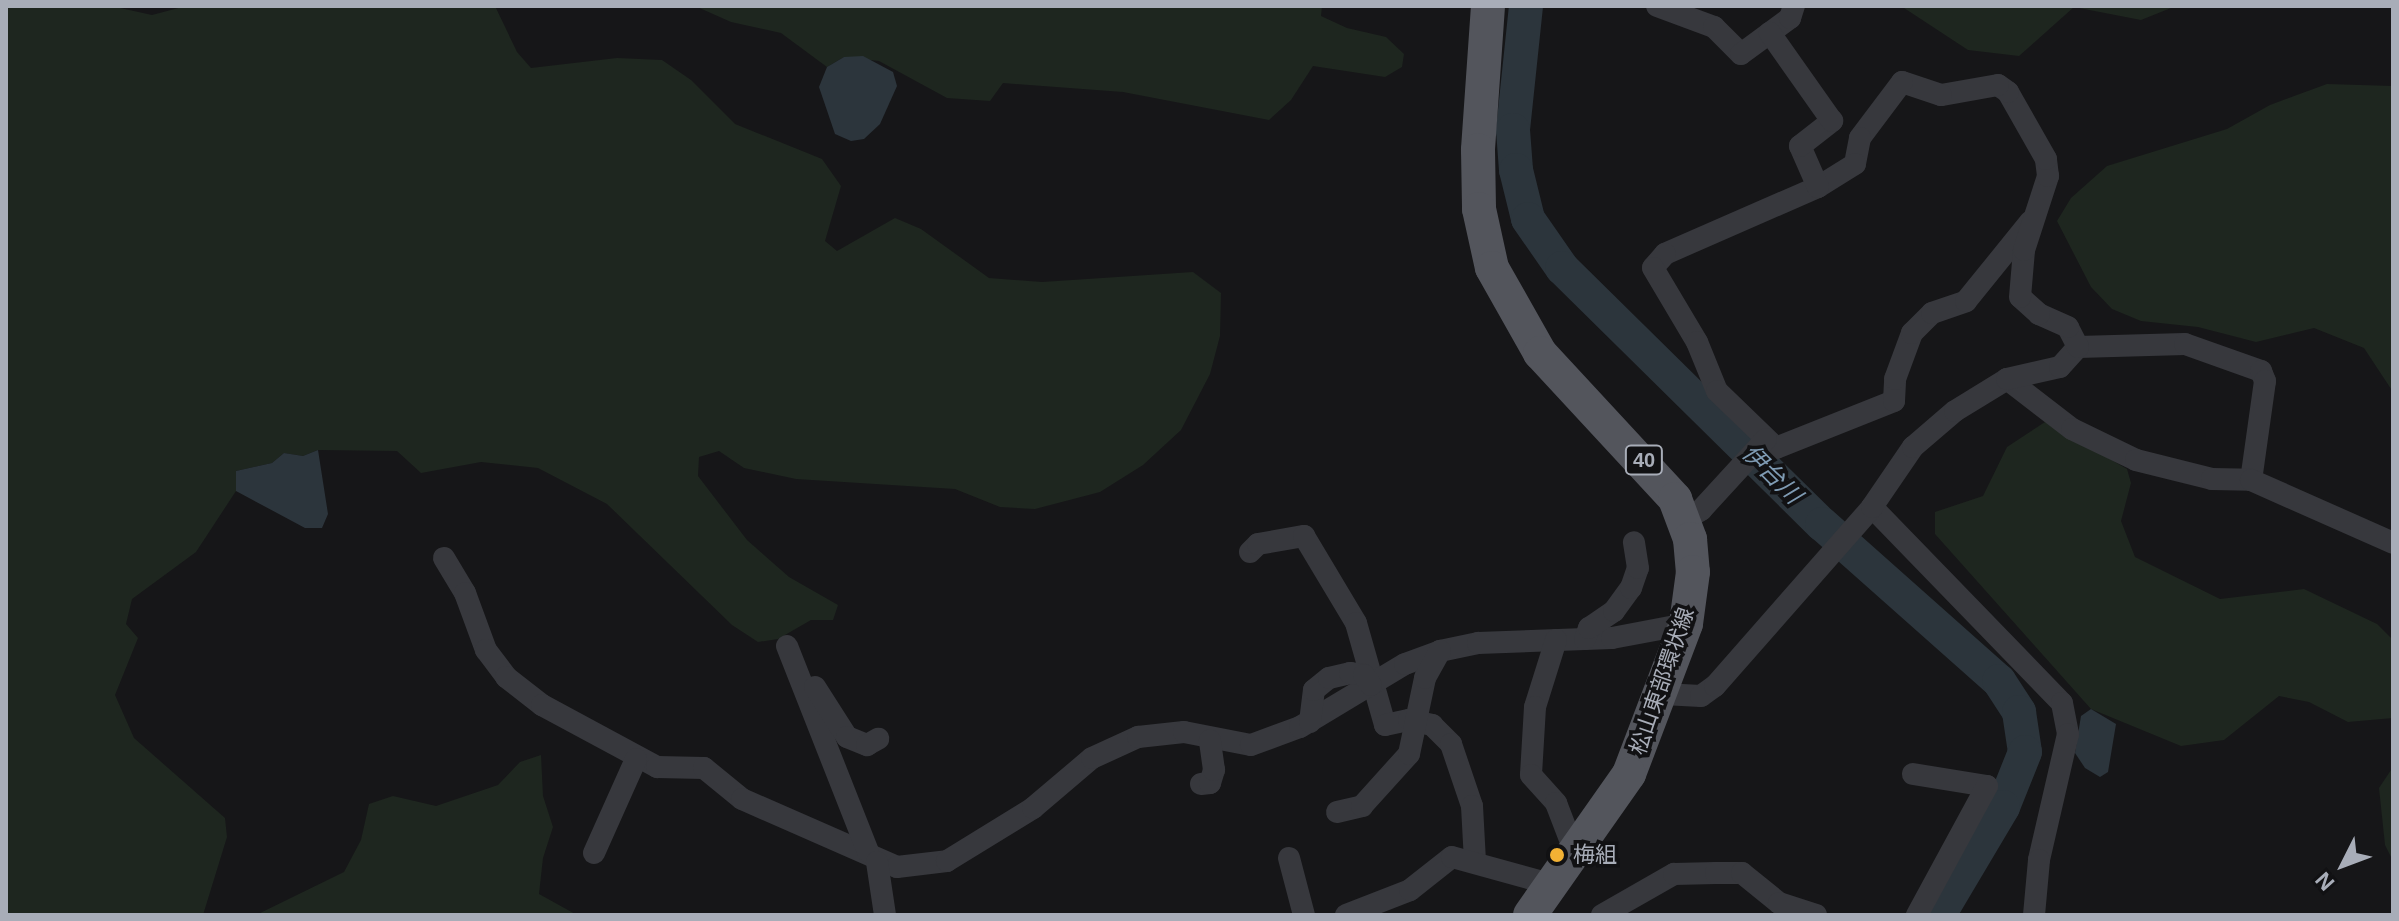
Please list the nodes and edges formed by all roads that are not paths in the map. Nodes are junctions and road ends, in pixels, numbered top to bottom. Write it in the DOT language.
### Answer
graph roads {
  1 [pos="1488,6"];
  2 [pos="1657,6"];
  3 [pos="1801,7"];
  4 [pos="1770,33"];
  5 [pos="1818,187"];
  6 [pos="2036,217"];
  7 [pos="2078,347"];
  8 [pos="2007,379"];
  9 [pos="1764,441"];
  10 [pos="2251,480"];
  11 [pos="1872,507"];
  12 [pos="1685,520"];
  13 [pos="1634,542"];
  14 [pos="2393,543"];
  15 [pos="1250,552"];
  16 [pos="444,558"];
  17 [pos="1686,624"];
  18 [pos="1585,639"];
  19 [pos="1556,640"];
  20 [pos="1440,651"];
  21 [pos="1371,685"];
  22 [pos="1663,694"];
  23 [pos="1416,721"];
  24 [pos="878,739"];
  25 [pos="1210,740"];
  26 [pos="636,759"];
  27 [pos="1913,774"];
  28 [pos="1201,784"];
  29 [pos="1337,812"];
  30 [pos="594,853"];
  31 [pos="1576,855"];
  32 [pos="872,857"];
  33 [pos="1289,858"];
  34 [pos="1475,861"];
  35 [pos="1550,884"];
  36 [pos="1763,889"];
  37 [pos="885,915"];
  38 [pos="1304,915"];
  39 [pos="1346,915"];
  40 [pos="1530,915"];
  41 [pos="1602,915"];
  42 [pos="1760,915"];
  43 [pos="1816,915"];
  44 [pos="1917,915"];
  45 [pos="2034,915"];
  1 -- 12 [label="main road, 松山東部環状線 / 40"];
  2 -- 4 [label="street"];
  3 -- 4 [label="street"];
  4 -- 5 [label="street"];
  5 -- 6 [label="street"];
  5 -- 9 [label="street"];
  6 -- 7 [label="street"];
  6 -- 9 [label="street"];
  7 -- 8 [label="street"];
  7 -- 10 [label="street"];
  8 -- 10 [label="street"];
  8 -- 11 [label="street"];
  9 -- 12 [label="street"];
  10 -- 14 [label="street"];
  11 -- 22 [label="street"];
  11 -- 45 [label="street"];
  12 -- 17 [label="main road, 松山東部環状線 / 40"];
  13 -- 18 [label="street"];
  15 -- 21 [label="street"];
  16 -- 26 [label="street"];
  17 -- 18 [label="street"];
  17 -- 22 [label="main road, 松山東部環状線 / 40"];
  18 -- 19 [label="street"];
  19 -- 20 [label="street"];
  19 -- 31 [label="street"];
  20 -- 21 [label="street"];
  20 -- 23 [label="street"];
  21 -- 23 [label="street"];
  21 -- 25 [label="street"];
  22 -- 31 [label="main road, 松山東部環状線 / 40"];
  23 -- 29 [label="street"];
  23 -- 34 [label="street"];
  24 -- 32 [label="street"];
  25 -- 28 [label="street"];
  25 -- 32 [label="street"];
  26 -- 30 [label="street"];
  26 -- 32 [label="street"];
  27 -- 44 [label="street"];
  31 -- 35 [label="main road, 松山東部環状線 / 40"];
  32 -- 37 [label="street"];
  33 -- 38 [label="street"];
  34 -- 35 [label="street"];
  34 -- 39 [label="street"];
  35 -- 40 [label="main road, 松山東部環状線 / 40"];
  36 -- 41 [label="street"];
  36 -- 42 [label="street"];
  36 -- 43 [label="street"];
}
